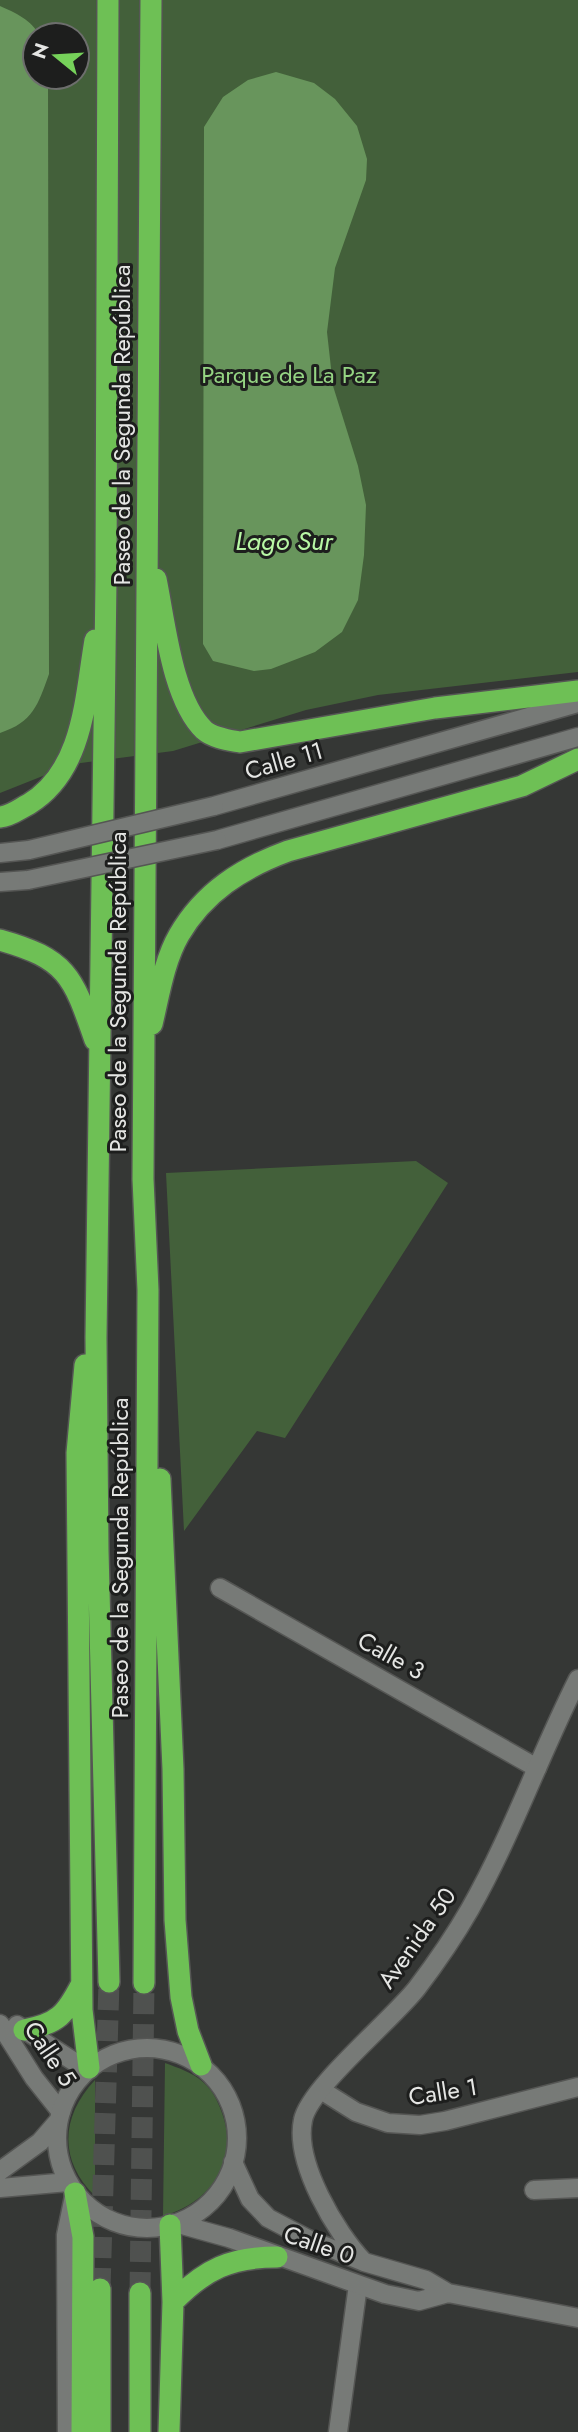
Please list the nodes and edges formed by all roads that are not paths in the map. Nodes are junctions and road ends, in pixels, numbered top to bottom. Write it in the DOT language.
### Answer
graph roads {
  1 [pos="108,0"];
  2 [pos="151,0"];
  3 [pos="147,536"];
  4 [pos="106,580"];
  5 [pos="578,691"];
  6 [pos="578,703"];
  7 [pos="578,737"];
  8 [pos="578,759"];
  9 [pos="0,817"];
  10 [pos="0,853"];
  11 [pos="0,882"];
  12 [pos="0,940"];
  13 [pos="100,1053"];
  14 [pos="144,1053"];
  15 [pos="97,1234"];
  16 [pos="148,1290"];
  17 [pos="220,1588"];
  18 [pos="577,1682"];
  19 [pos="537,1768"];
  20 [pos="109,1982"];
  21 [pos="82,1983"];
  22 [pos="144,1983"];
  23 [pos="0,2014"];
  24 [pos="0,2024"];
  25 [pos="24,2030"];
  26 [pos="201,2065"];
  27 [pos="88,2069"];
  28 [pos="578,2087"];
  29 [pos="321,2090"];
  30 [pos="60,2116"];
  31 [pos="233,2162"];
  32 [pos="0,2171"];
  33 [pos="72,2187"];
  34 [pos="0,2188"];
  35 [pos="578,2188"];
  36 [pos="534,2190"];
  37 [pos="326,2208"];
  38 [pos="173,2224"];
  39 [pos="309,2239"];
  40 [pos="277,2257"];
  41 [pos="364,2262"];
  42 [pos="358,2285"];
  43 [pos="100,2289"];
  44 [pos="141,2292"];
  45 [pos="448,2293"];
  46 [pos="173,2302"];
  47 [pos="578,2318"];
  48 [pos="67,2432"];
  49 [pos="82,2432"];
  50 [pos="100,2432"];
  51 [pos="140,2432"];
  52 [pos="169,2432"];
  53 [pos="338,2432"];
  1 -- 4 [label="highway, Paseo de la Segunda República"];
  2 -- 3 [label="highway, Paseo de la Segunda República"];
  3 -- 5 [label="highway"];
  3 -- 14 [label="highway, Paseo de la Segunda República"];
  4 -- 9 [label="highway"];
  4 -- 13 [label="highway, Paseo de la Segunda República"];
  6 -- 10 [label="main road, Calle 11, bridge"];
  7 -- 11 [label="main road, bridge"];
  8 -- 14 [label="highway"];
  12 -- 13 [label="highway"];
  13 -- 15 [label="highway, Paseo de la Segunda República"];
  14 -- 16 [label="highway, Paseo de la Segunda República"];
  15 -- 20 [label="highway, Paseo de la Segunda República"];
  15 -- 21 [label="highway"];
  16 -- 22 [label="highway, Paseo de la Segunda República"];
  16 -- 26 [label="highway"];
  17 -- 19 [label="main road, Calle 3"];
  18 -- 19 [label="main road, Avenida 50"];
  19 -- 29 [label="main road, Avenida 50"];
  21 -- 25 [label="highway"];
  21 -- 27 [label="highway"];
  23 -- 25 [label="main road, Calle 5"];
  24 -- 30 [label="main road, Calle 5"];
  25 -- 27 [label="main road, Calle 5"];
  26 -- 27 [label="main road"];
  26 -- 31 [label="main road"];
  27 -- 30 [label="main road"];
  28 -- 29 [label="main road, Calle 1"];
  29 -- 37 [label="main road, Avenida 50"];
  30 -- 32 [label="main road"];
  30 -- 33 [label="main road"];
  31 -- 38 [label="main road"];
  31 -- 39 [label="main road, Calle 0"];
  33 -- 34 [label="main road"];
  33 -- 38 [label="main road"];
  33 -- 48 [label="main road"];
  33 -- 49 [label="highway"];
  35 -- 36 [label="main road"];
  37 -- 39 [label="main road"];
  37 -- 41 [label="main road, Avenida 50"];
  38 -- 40 [label="main road, Calle 0"];
  38 -- 46 [label="highway"];
  39 -- 41 [label="main road, Calle 0"];
  40 -- 42 [label="main road, Calle 0"];
  40 -- 46 [label="highway"];
  41 -- 45 [label="main road, Calle 0"];
  42 -- 45 [label="main road, Calle 0"];
  42 -- 53 [label="main road"];
  43 -- 50 [label="highway"];
  44 -- 51 [label="highway"];
  45 -- 47 [label="main road, Calle 0"];
  46 -- 52 [label="highway"];
}
